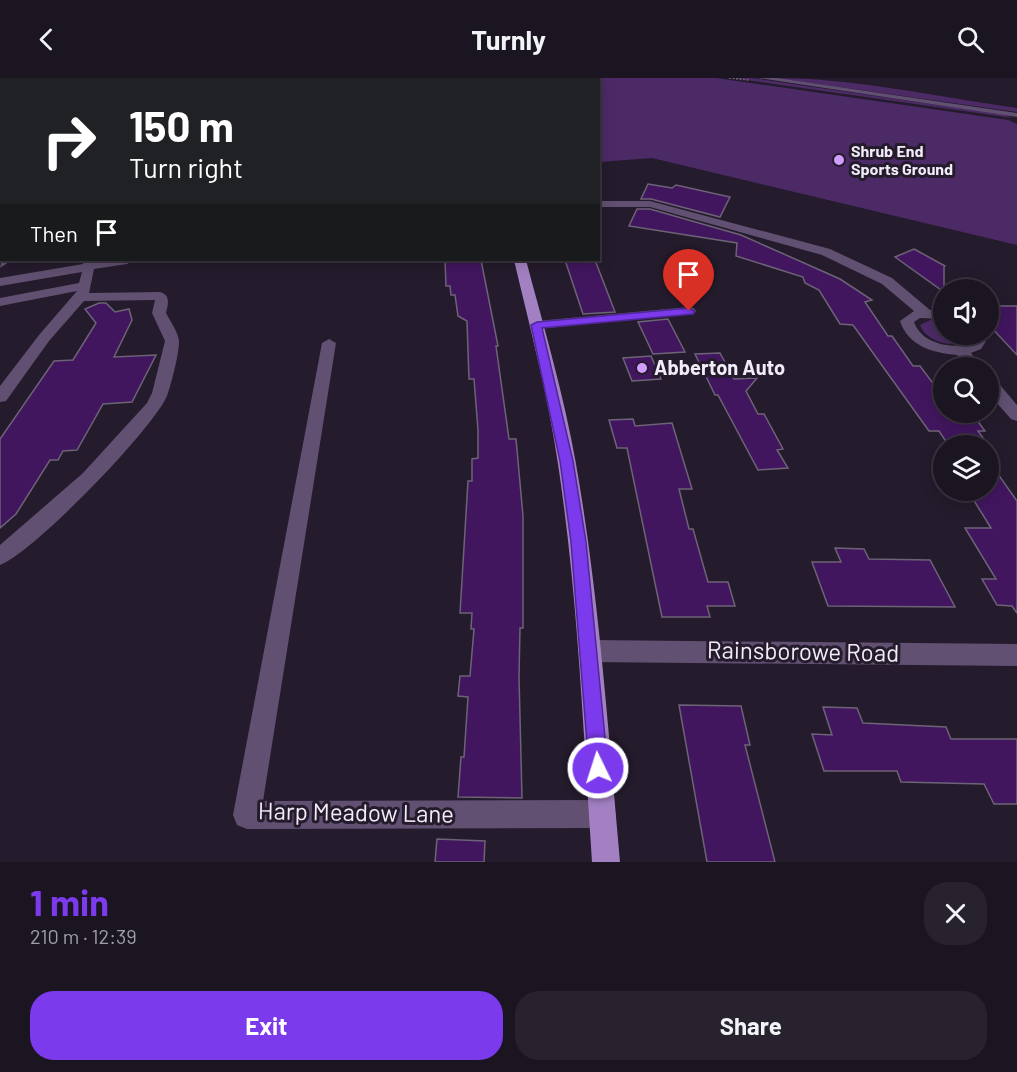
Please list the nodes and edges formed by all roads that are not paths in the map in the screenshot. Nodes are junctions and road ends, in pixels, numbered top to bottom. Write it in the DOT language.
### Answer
graph roads {
  1 [pos="762,78"];
  2 [pos="812,78"];
  3 [pos="1017,107"];
  4 [pos="1017,115"];
  5 [pos="600,204"];
  6 [pos="34,261"];
  7 [pos="52,261"];
  8 [pos="114,261"];
  9 [pos="520,261"];
  10 [pos="89,263"];
  11 [pos="73,264"];
  12 [pos="48,273"];
  13 [pos="28,277"];
  14 [pos="0,282"];
  15 [pos="82,292"];
  16 [pos="0,302"];
  17 [pos="689,311"];
  18 [pos="925,313"];
  19 [pos="933,314"];
  20 [pos="537,325"];
  21 [pos="329,343"];
  22 [pos="977,345"];
  23 [pos="962,351"];
  24 [pos="967,357"];
  25 [pos="999,395"];
  26 [pos="0,397"];
  27 [pos="1017,415"];
  28 [pos="0,556"];
  29 [pos="590,651"];
  30 [pos="1017,656"];
  31 [pos="602,814"];
  32 [pos="606,862"];
  1 -- 4 [label="street"];
  2 -- 3 [label="street"];
  5 -- 18 [label="street"];
  6 -- 13 [label="street"];
  7 -- 12 [label="street"];
  8 -- 10 [label="street"];
  9 -- 20 [label="main road"];
  10 -- 11 [label="street"];
  10 -- 15 [label="street"];
  11 -- 12 [label="street"];
  12 -- 13 [label="street"];
  13 -- 14 [label="street"];
  15 -- 16 [label="street"];
  15 -- 26 [label="street"];
  15 -- 28 [label="street"];
  17 -- 20 [label="street"];
  18 -- 19 [label="street"];
  18 -- 23 [label="street"];
  20 -- 29 [label="main road"];
  21 -- 31 [label="street, Harp Meadow Lane"];
  22 -- 23 [label="street"];
  23 -- 24 [label="street"];
  25 -- 27 [label="street"];
  29 -- 30 [label="street, Rainsborowe Road"];
  29 -- 31 [label="main road"];
  31 -- 32 [label="main road"];
}
